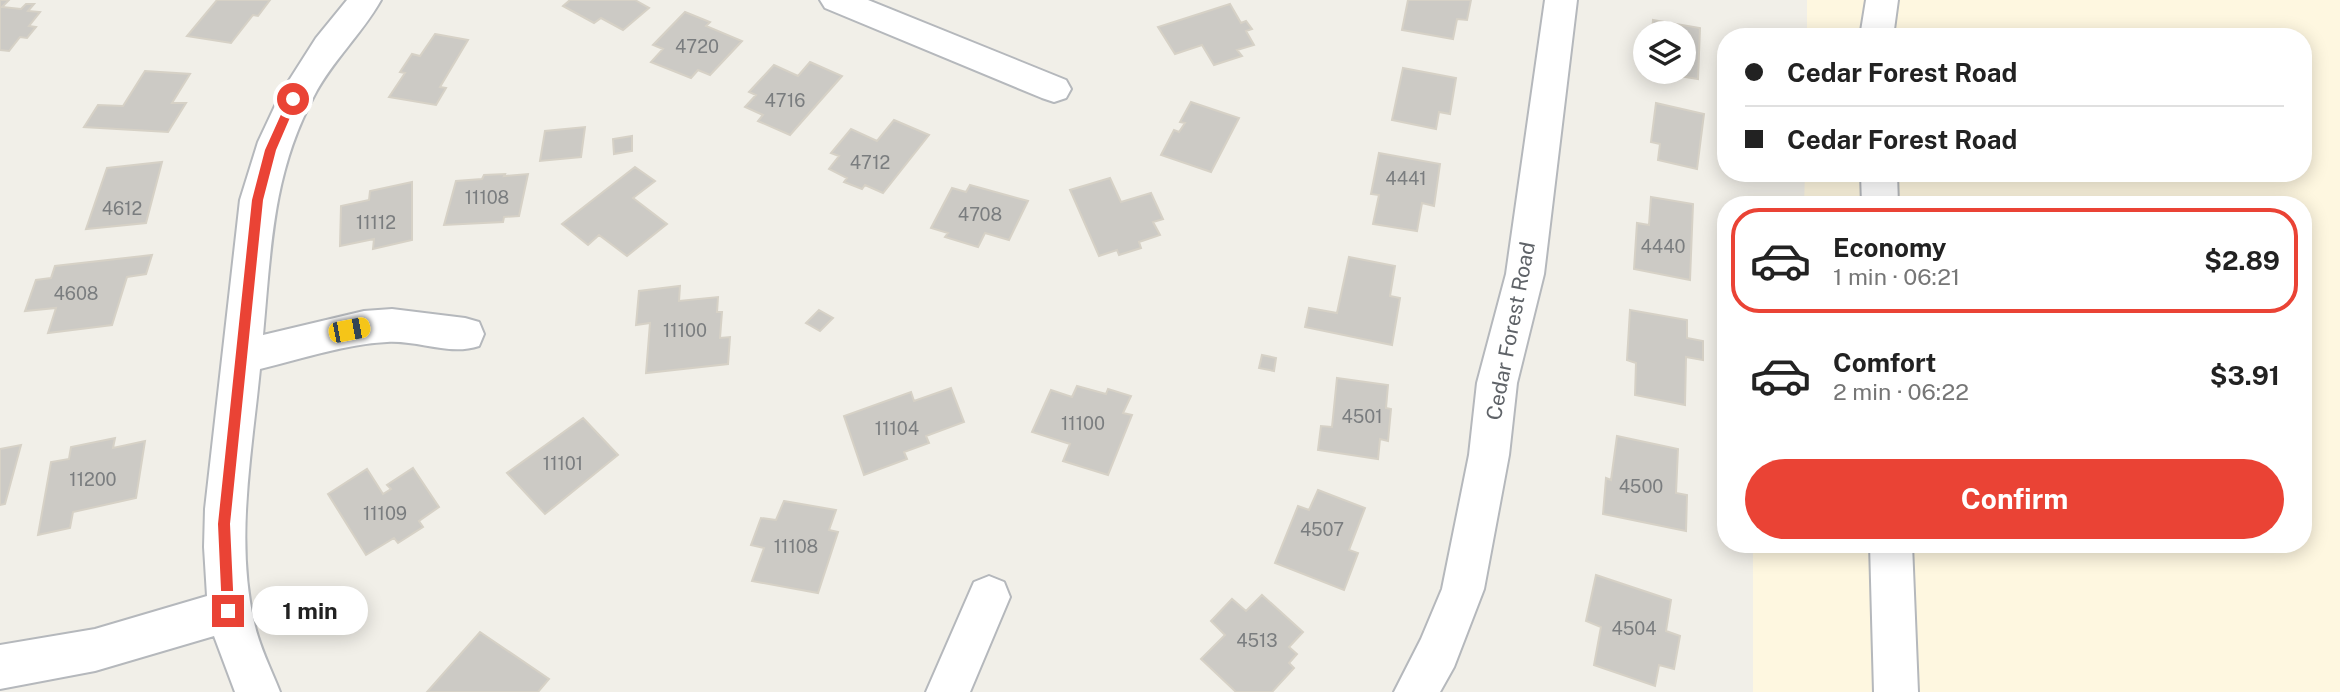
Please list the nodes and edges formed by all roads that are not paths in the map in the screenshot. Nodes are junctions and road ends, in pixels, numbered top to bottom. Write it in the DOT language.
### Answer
graph roads {
  1 [pos="365,0"];
  2 [pos="836,0"];
  3 [pos="1561,0"];
  4 [pos="1882,0"];
  5 [pos="1877,28"];
  6 [pos="1054,89"];
  7 [pos="466,334"];
  8 [pos="242,357"];
  9 [pos="1891,553"];
  10 [pos="989,597"];
  11 [pos="228,611"];
  12 [pos="0,667"];
  13 [pos="258,692"];
  14 [pos="947,692"];
  15 [pos="1416,692"];
  16 [pos="1896,692"];
  1 -- 8 [label="street"];
  2 -- 6 [label="street"];
  3 -- 15 [label="street, Cedar Forest Road"];
  4 -- 5 [label="street"];
  7 -- 8 [label="street"];
  8 -- 11 [label="street"];
  9 -- 16 [label="street"];
  10 -- 14 [label="street"];
  11 -- 12 [label="street"];
  11 -- 13 [label="street"];
}
